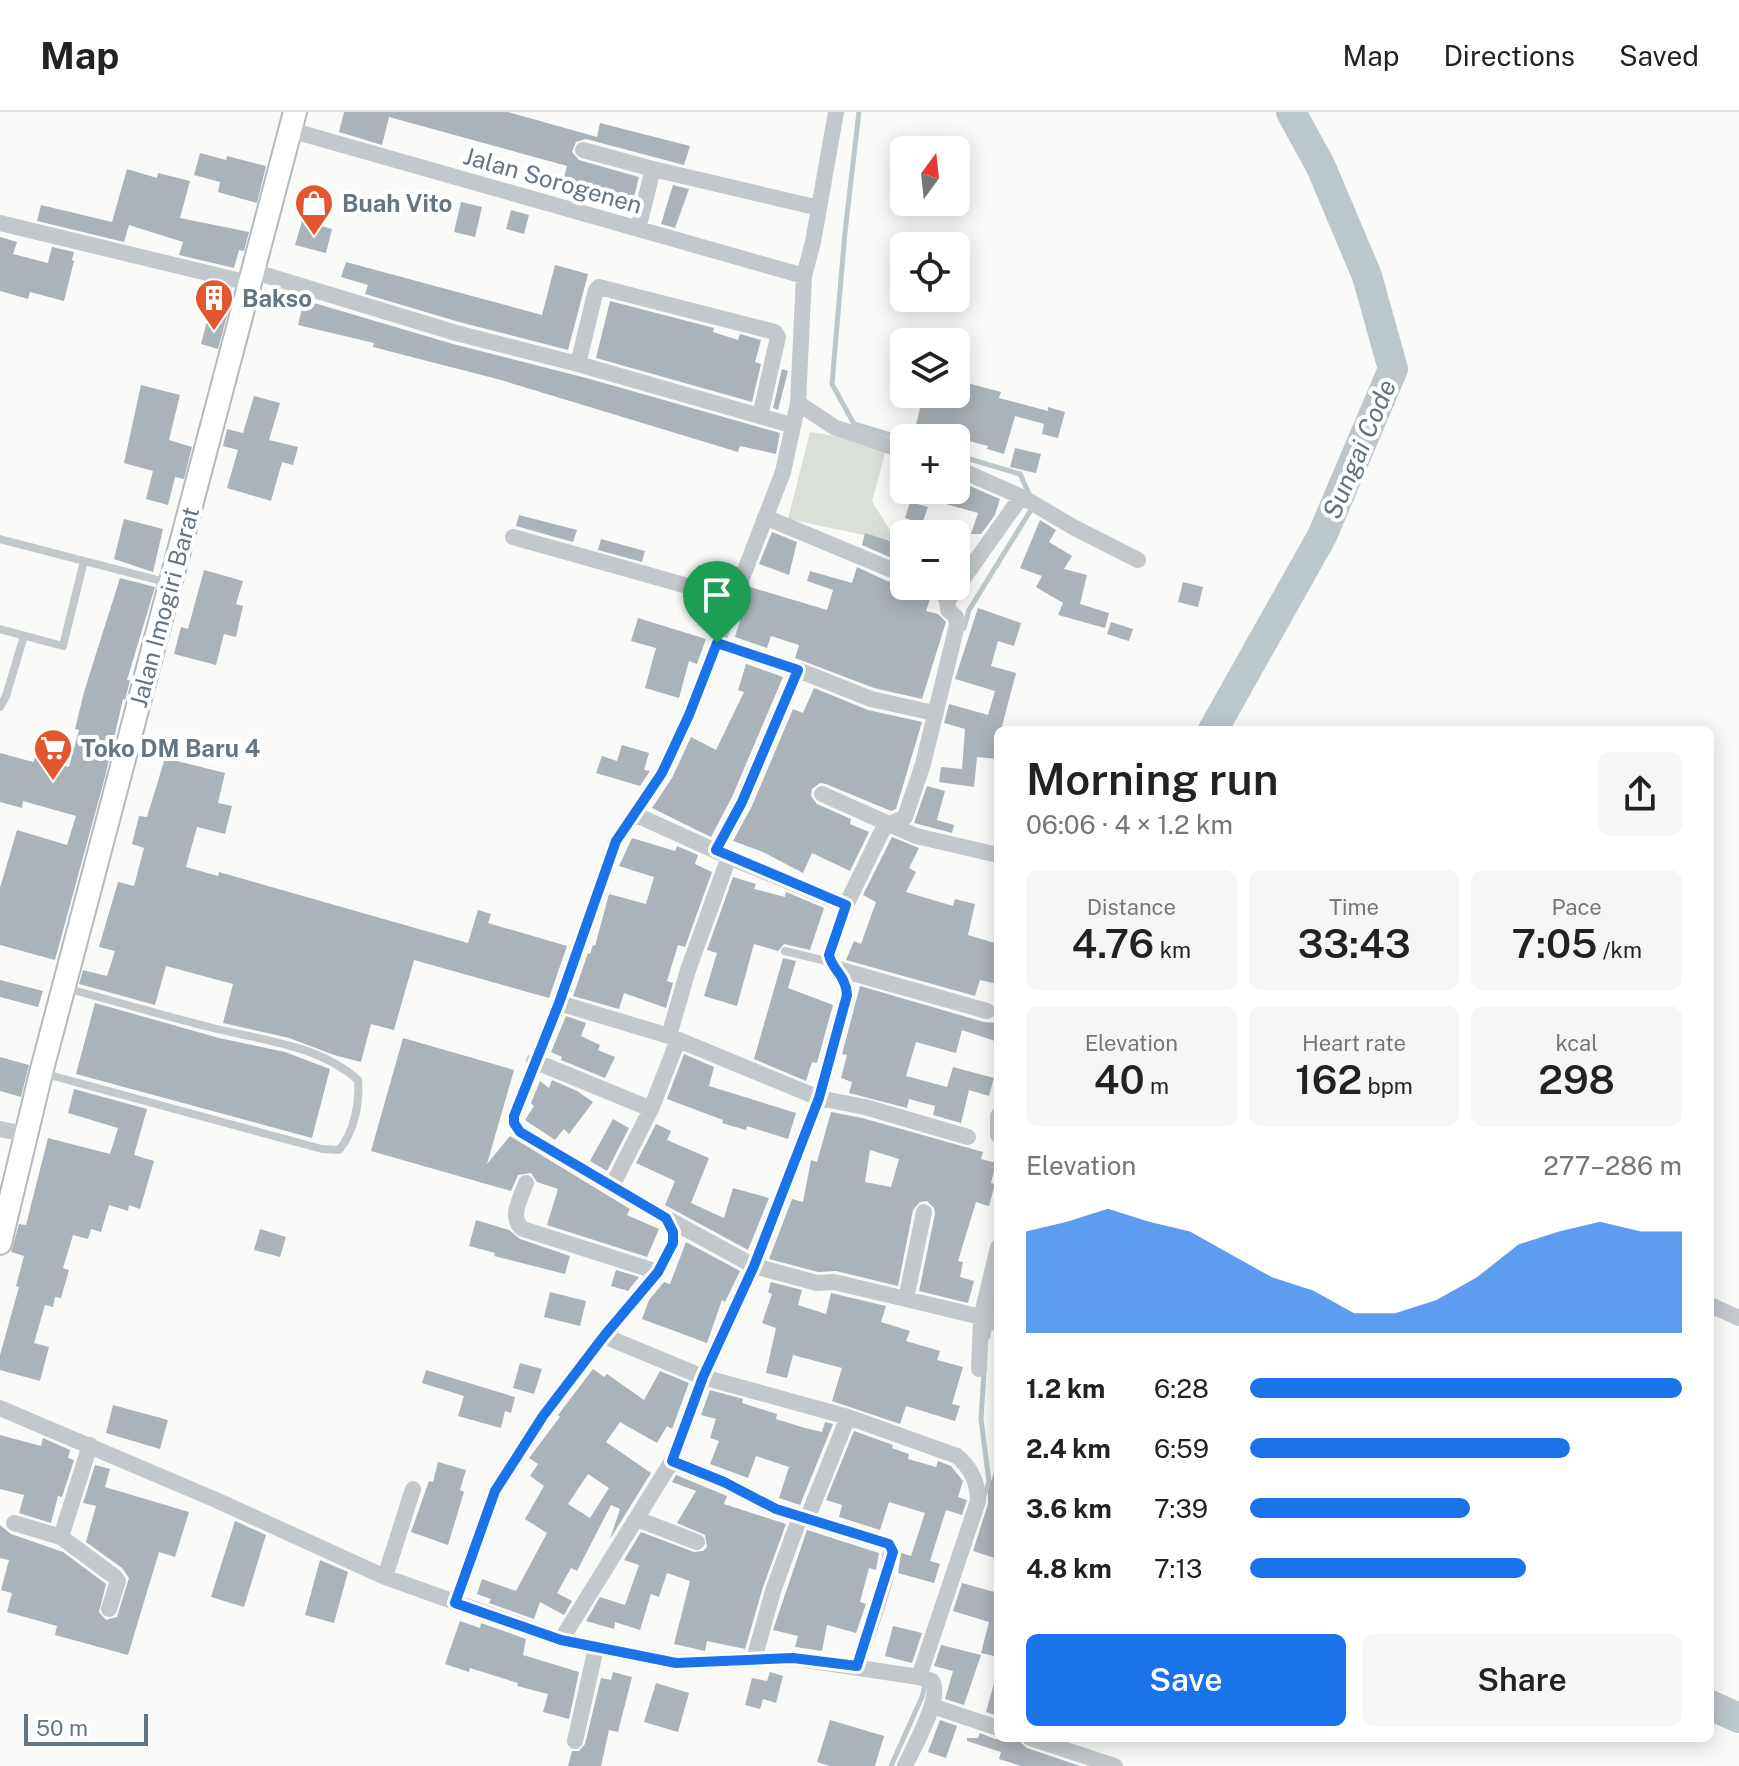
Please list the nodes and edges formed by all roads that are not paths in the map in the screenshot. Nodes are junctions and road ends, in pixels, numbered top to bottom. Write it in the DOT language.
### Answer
graph roads {
  1 [pos="836,112"];
  2 [pos="292,121"];
  3 [pos="583,150"];
  4 [pos="653,169"];
  5 [pos="819,208"];
  6 [pos="0,223"];
  7 [pos="638,229"];
  8 [pos="804,276"];
  9 [pos="251,277"];
  10 [pos="578,364"];
  11 [pos="798,403"];
  12 [pos="760,416"];
  13 [pos="784,423"];
  14 [pos="890,446"];
  15 [pos="970,474"];
  16 [pos="1026,500"];
  17 [pos="765,517"];
  18 [pos="513,537"];
  19 [pos="0,539"];
  20 [pos="1138,560"];
  21 [pos="84,561"];
  22 [pos="890,569"];
  23 [pos="970,572"];
  24 [pos="170,583"];
  25 [pos="734,599"];
  26 [pos="948,600"];
  27 [pos="0,629"];
  28 [pos="24,636"];
  29 [pos="717,643"];
  30 [pos="798,670"];
  31 [pos="0,707"];
  32 [pos="934,713"];
  33 [pos="822,794"];
  34 [pos="634,814"];
  35 [pos="892,825"];
  36 [pos="722,854"];
  37 [pos="994,854"];
  38 [pos="846,905"];
  39 [pos="785,951"];
  40 [pos="834,966"];
  41 [pos="64,987"];
  42 [pos="559,1003"];
  43 [pos="987,1011"];
  44 [pos="674,1038"];
  45 [pos="534,1061"];
  46 [pos="41,1073"];
  47 [pos="819,1098"];
  48 [pos="651,1109"];
  49 [pos="0,1129"];
  50 [pos="25,1134"];
  51 [pos="968,1137"];
  52 [pos="526,1183"];
  53 [pos="612,1186"];
  54 [pos="924,1212"];
  55 [pos="666,1218"];
  56 [pos="0,1243"];
  57 [pos="754,1266"];
  58 [pos="658,1272"];
  59 [pos="994,1284"];
  60 [pos="906,1299"];
  61 [pos="1714,1307"];
  62 [pos="1739,1318"];
  63 [pos="990,1321"];
  64 [pos="604,1336"];
  65 [pos="979,1369"];
  66 [pos="703,1377"];
  67 [pos="0,1408"];
  68 [pos="848,1417"];
  69 [pos="90,1445"];
  70 [pos="672,1461"];
  71 [pos="413,1489"];
  72 [pos="804,1518"];
  73 [pos="637,1519"];
  74 [pos="14,1523"];
  75 [pos="61,1537"];
  76 [pos="697,1542"];
  77 [pos="385,1577"];
  78 [pos="455,1603"];
  79 [pos="109,1609"];
  80 [pos="561,1640"];
  81 [pos="596,1648"];
  82 [pos="754,1659"];
  83 [pos="857,1666"];
  84 [pos="924,1679"];
  85 [pos="932,1706"];
  86 [pos="994,1727"];
  87 [pos="575,1741"];
  88 [pos="1041,1742"];
  89 [pos="1096,1763"];
  90 [pos="905,1766"];
  91 [pos="1115,1766"];
  1 -- 5 [label="street"];
  2 -- 7 [label="street, Jalan Sorogenen"];
  2 -- 9 [label="main road, Jalan Imogiri Barat"];
  3 -- 4 [label="street"];
  4 -- 5 [label="street"];
  4 -- 7 [label="street"];
  5 -- 8 [label="street"];
  6 -- 9 [label="street"];
  7 -- 8 [label="street, Jalan Sorogenen"];
  8 -- 11 [label="street"];
  9 -- 10 [label="street"];
  9 -- 24 [label="main road, Jalan Imogiri Barat"];
  10 -- 12 [label="street"];
  10 -- 12 [label="street"];
  11 -- 14 [label="street"];
  11 -- 17 [label="street"];
  12 -- 13 [label="street"];
  15 -- 16 [label="street"];
  16 -- 20 [label="street"];
  16 -- 23 [label="street"];
  17 -- 22 [label="street"];
  17 -- 25 [label="street"];
  18 -- 25 [label="street"];
  19 -- 21 [label="lane"];
  21 -- 24 [label="lane"];
  21 -- 28 [label="lane"];
  24 -- 41 [label="main road, Jalan Imogiri Barat"];
  25 -- 29 [label="street"];
  26 -- 32 [label="street"];
  27 -- 28 [label="lane"];
  28 -- 31 [label="lane"];
  29 -- 30 [label="street"];
  29 -- 34 [label="street"];
  30 -- 32 [label="street"];
  30 -- 36 [label="street"];
  32 -- 35 [label="street"];
  33 -- 35 [label="street"];
  34 -- 36 [label="street"];
  34 -- 42 [label="street"];
  35 -- 37 [label="street"];
  35 -- 38 [label="street"];
  36 -- 38 [label="street"];
  36 -- 44 [label="street"];
  38 -- 40 [label="street"];
  39 -- 40 [label="lane"];
  40 -- 43 [label="street"];
  40 -- 47 [label="street"];
  41 -- 46 [label="main road, Jalan Imogiri Barat"];
  41 -- 46 [label="lane"];
  42 -- 44 [label="street"];
  42 -- 45 [label="street"];
  44 -- 47 [label="street"];
  44 -- 48 [label="street"];
  45 -- 48 [label="street"];
  45 -- 53 [label="street"];
  46 -- 50 [label="main road, Jalan Imogiri Barat"];
  47 -- 51 [label="street"];
  47 -- 57 [label="street"];
  48 -- 53 [label="street"];
  49 -- 50 [label="street"];
  50 -- 56 [label="main road, Jalan Imogiri Barat"];
  52 -- 58 [label="street"];
  53 -- 55 [label="street"];
  54 -- 60 [label="street"];
  55 -- 57 [label="street"];
  55 -- 58 [label="street"];
  57 -- 60 [label="street"];
  57 -- 66 [label="street"];
  58 -- 64 [label="street"];
  59 -- 63 [label="street"];
  60 -- 63 [label="street"];
  61 -- 62 [label="street"];
  63 -- 65 [label="street"];
  64 -- 66 [label="street"];
  64 -- 78 [label="street"];
  66 -- 68 [label="street"];
  66 -- 70 [label="street"];
  67 -- 69 [label="street"];
  68 -- 72 [label="street"];
  68 -- 84 [label="street"];
  69 -- 75 [label="street"];
  69 -- 77 [label="street"];
  70 -- 72 [label="street"];
  70 -- 73 [label="street"];
  71 -- 77 [label="street"];
  72 -- 82 [label="street"];
  72 -- 83 [label="street"];
  73 -- 76 [label="street"];
  73 -- 80 [label="street"];
  74 -- 75 [label="street"];
  75 -- 79 [label="street"];
  77 -- 78 [label="street"];
  78 -- 80 [label="street"];
  80 -- 81 [label="street"];
  81 -- 82 [label="street"];
  81 -- 87 [label="street"];
  82 -- 83 [label="street"];
  83 -- 84 [label="street"];
  84 -- 85 [label="street"];
  85 -- 86 [label="street"];
  85 -- 90 [label="street"];
  88 -- 89 [label="street"];
  89 -- 91 [label="street"];
}
